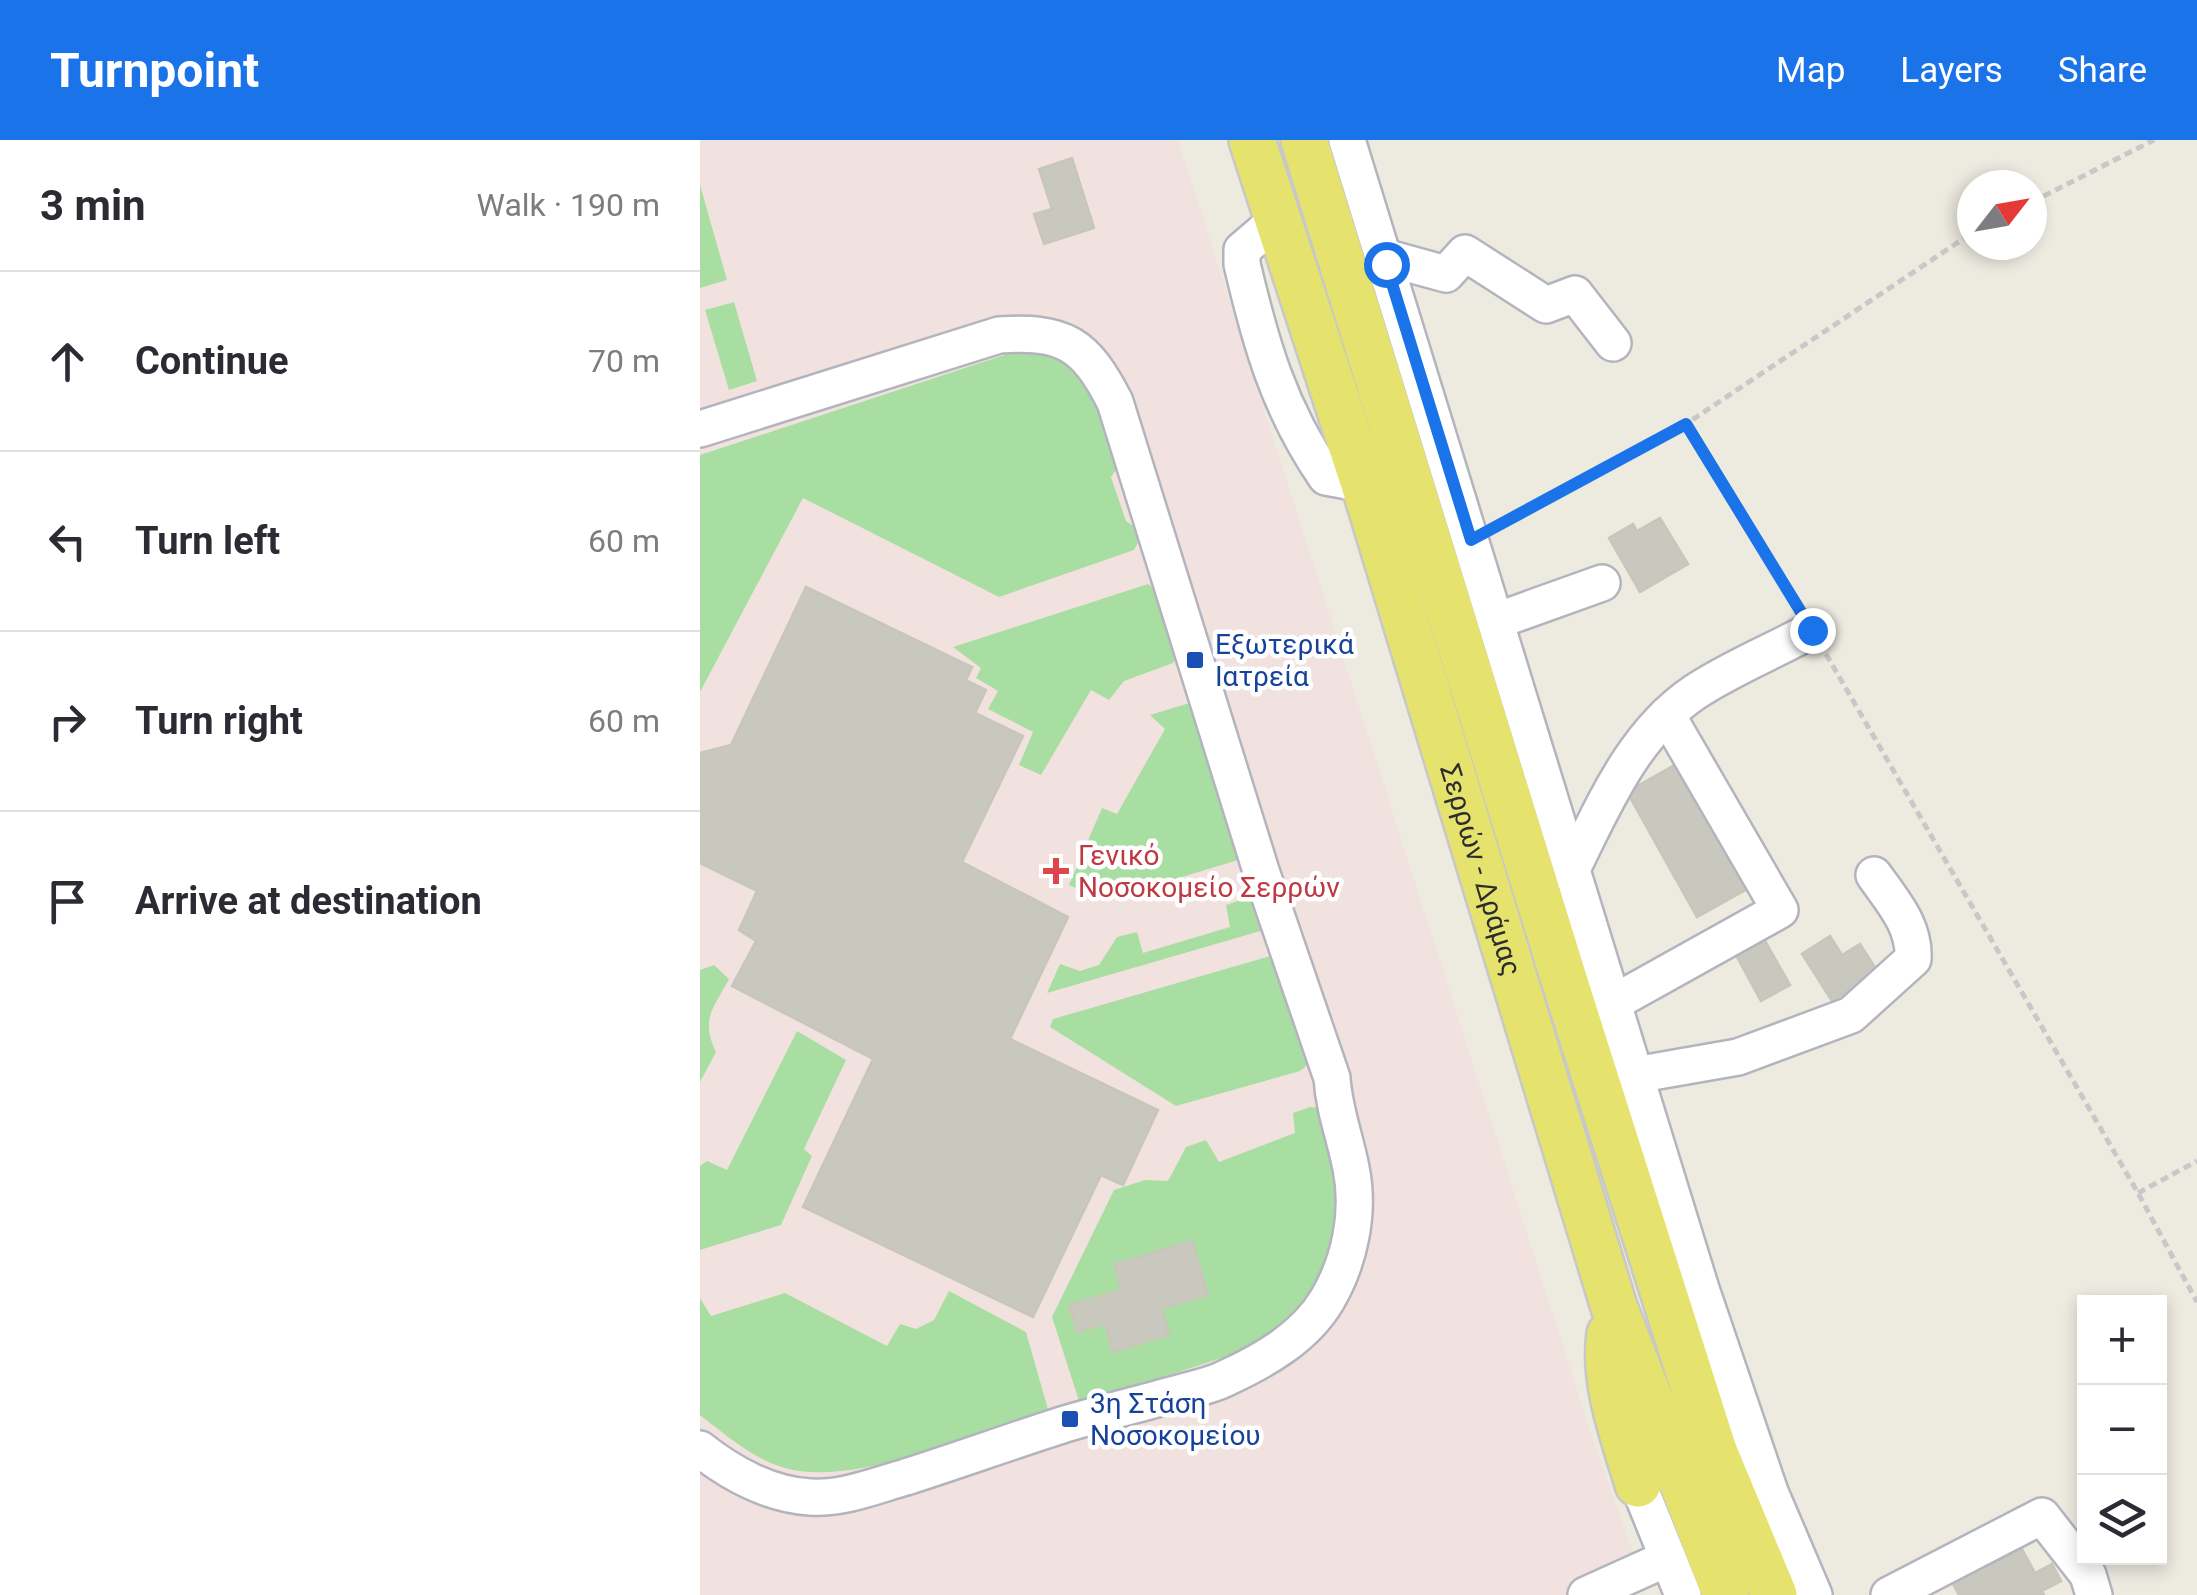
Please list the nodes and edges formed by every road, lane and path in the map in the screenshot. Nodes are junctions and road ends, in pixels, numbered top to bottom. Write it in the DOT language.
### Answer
graph roads {
  1 [pos="1252,140"];
  2 [pos="1304,140"];
  3 [pos="1347,140"];
  4 [pos="2154,140"];
  5 [pos="2047,194"];
  6 [pos="1957,242"];
  7 [pos="1384,257"];
  8 [pos="1613,343"];
  9 [pos="1686,424"];
  10 [pos="700,428"];
  11 [pos="1471,540"];
  12 [pos="1602,583"];
  13 [pos="1496,621"];
  14 [pos="1812,630"];
  15 [pos="1668,714"];
  16 [pos="1572,868"];
  17 [pos="1874,876"];
  18 [pos="1613,1003"];
  19 [pos="1635,1075"];
  20 [pos="2197,1161"];
  21 [pos="2138,1193"];
  22 [pos="2197,1302"];
  23 [pos="1614,1307"];
  24 [pos="700,1449"];
  25 [pos="1638,1484"];
  26 [pos="1668,1558"];
  27 [pos="1586,1595"];
  28 [pos="1683,1595"];
  29 [pos="1726,1595"];
  30 [pos="1774,1595"];
  31 [pos="1814,1595"];
  32 [pos="1889,1595"];
  33 [pos="2094,1595"];
  1 -- 23 [label="main road, Σερρών - Δράμας"];
  2 -- 30 [label="main road, Σερρών - Δράμας"];
  3 -- 7 [label="street"];
  4 -- 5 [label="path"];
  6 -- 9 [label="path"];
  7 -- 8 [label="street"];
  7 -- 11 [label="street"];
  9 -- 11 [label="path"];
  9 -- 14 [label="path"];
  10 -- 24 [label="street"];
  11 -- 13 [label="street"];
  12 -- 13 [label="street"];
  13 -- 16 [label="street"];
  14 -- 15 [label="street"];
  14 -- 21 [label="path"];
  15 -- 16 [label="street"];
  15 -- 18 [label="street"];
  16 -- 18 [label="street"];
  17 -- 19 [label="street"];
  18 -- 19 [label="street"];
  19 -- 31 [label="street"];
  20 -- 21 [label="path"];
  21 -- 22 [label="path"];
  23 -- 25 [label="main road"];
  23 -- 29 [label="main road, Σερρών - Δράμας"];
  25 -- 26 [label="street"];
  26 -- 27 [label="street"];
  26 -- 28 [label="street"];
  32 -- 33 [label="street"];
}
